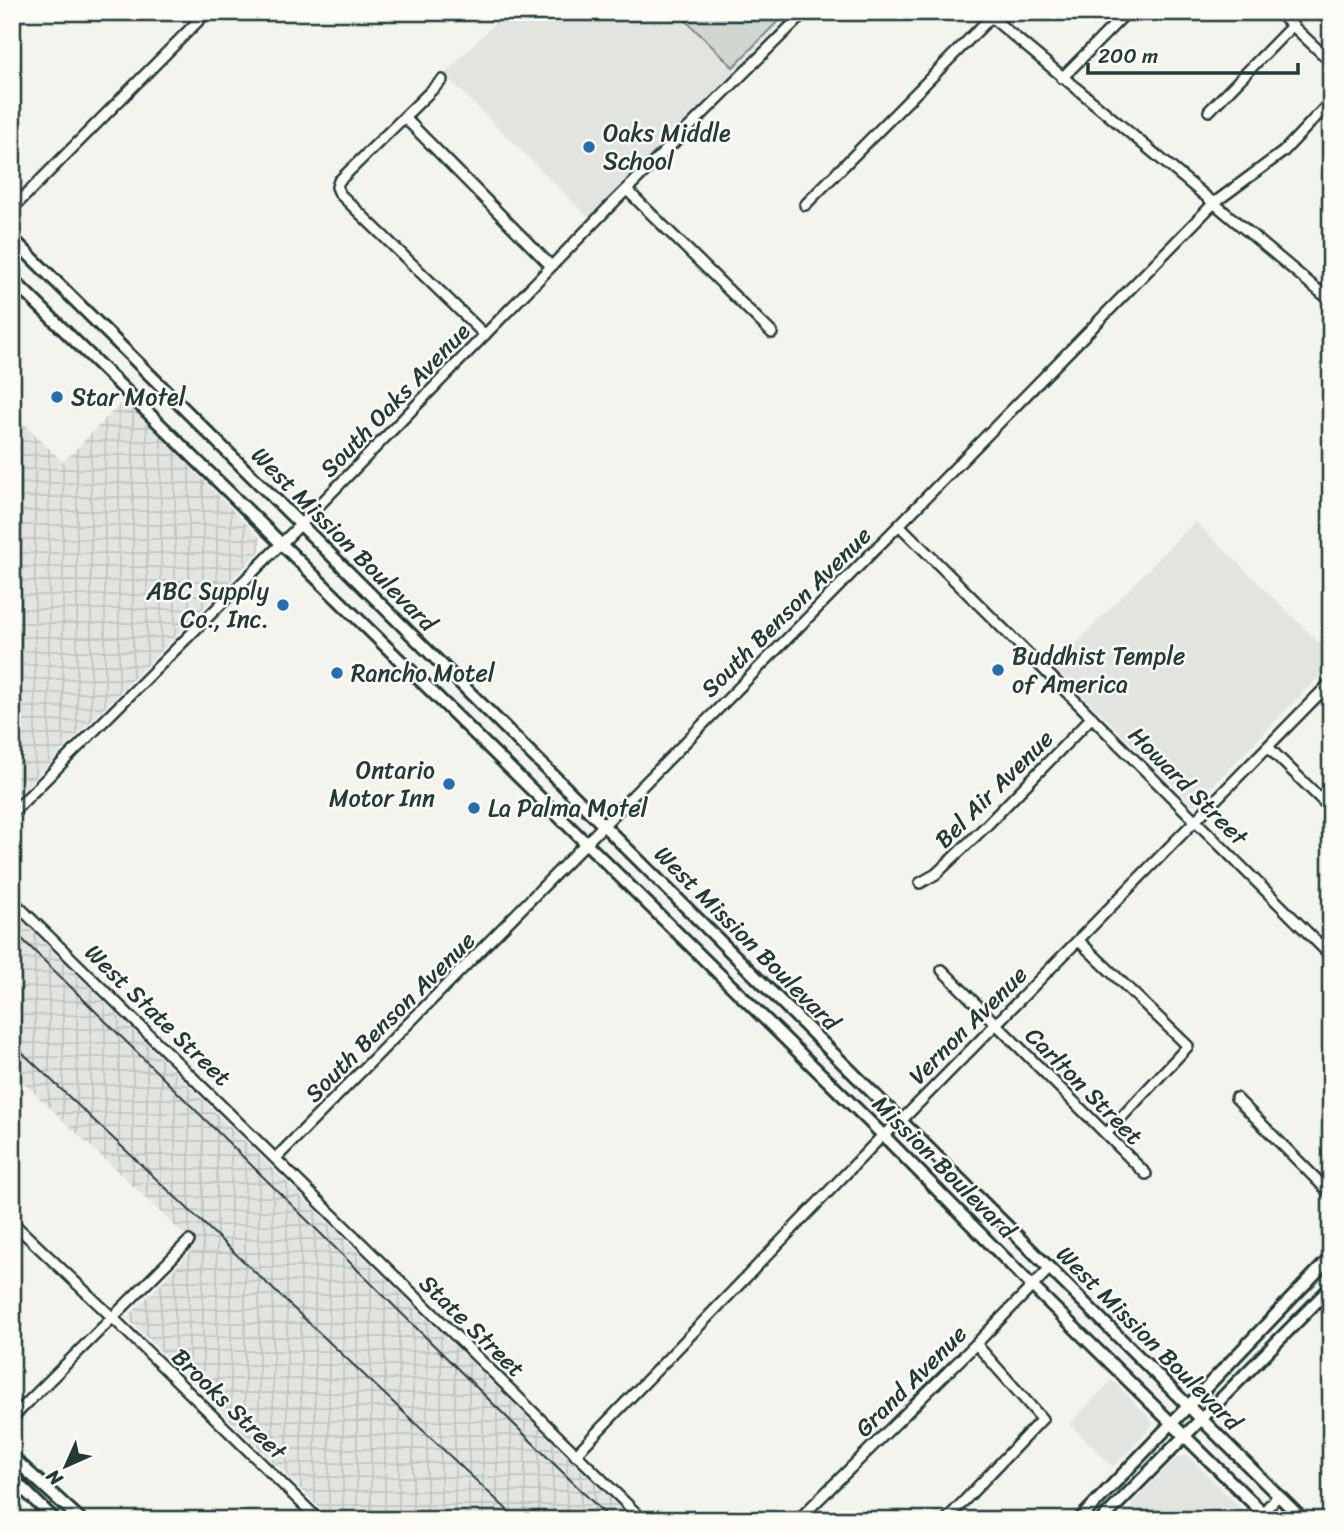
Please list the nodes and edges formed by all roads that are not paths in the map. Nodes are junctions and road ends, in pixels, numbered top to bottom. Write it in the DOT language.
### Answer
graph roads {
  1 [pos="207,12"];
  2 [pos="805,12"];
  3 [pos="1127,12"];
  4 [pos="1278,12"];
  5 [pos="988,15"];
  6 [pos="1292,26"];
  7 [pos="1331,62"];
  8 [pos="1062,78"];
  9 [pos="442,80"];
  10 [pos="1331,101"];
  11 [pos="1209,111"];
  12 [pos="404,117"];
  13 [pos="628,190"];
  14 [pos="1214,203"];
  15 [pos="805,205"];
  16 [pos="12,209"];
  17 [pos="12,239"];
  18 [pos="551,266"];
  19 [pos="12,279"];
  20 [pos="1331,301"];
  21 [pos="772,334"];
  22 [pos="485,335"];
  23 [pos="300,525"];
  24 [pos="899,525"];
  25 [pos="280,544"];
  26 [pos="1331,682"];
  27 [pos="1091,717"];
  28 [pos="1268,747"];
  29 [pos="1331,809"];
  30 [pos="12,813"];
  31 [pos="1196,821"];
  32 [pos="606,826"];
  33 [pos="588,845"];
  34 [pos="920,883"];
  35 [pos="12,900"];
  36 [pos="1079,941"];
  37 [pos="1331,956"];
  38 [pos="942,970"];
  39 [pos="996,1025"];
  40 [pos="1236,1098"];
  41 [pos="900,1122"];
  42 [pos="1106,1134"];
  43 [pos="883,1135"];
  44 [pos="276,1158"];
  45 [pos="1146,1174"];
  46 [pos="1331,1195"];
  47 [pos="12,1222"];
  48 [pos="189,1241"];
  49 [pos="1331,1257"];
  50 [pos="1049,1269"];
  51 [pos="1032,1286"];
  52 [pos="1331,1287"];
  53 [pos="112,1317"];
  54 [pos="976,1344"];
  55 [pos="1188,1406"];
  56 [pos="12,1418"];
  57 [pos="1201,1420"];
  58 [pos="1171,1422"];
  59 [pos="1185,1436"];
  60 [pos="575,1455"];
  61 [pos="12,1457"];
  62 [pos="12,1478"];
  63 [pos="1278,1496"];
  64 [pos="1263,1517"];
  65 [pos="55,1520"];
  66 [pos="80,1520"];
  67 [pos="319,1520"];
  68 [pos="643,1520"];
  69 [pos="798,1520"];
  70 [pos="946,1520"];
  71 [pos="1079,1520"];
  72 [pos="1102,1520"];
  73 [pos="1303,1520"];
  1 -- 16 [label="street"];
  2 -- 13 [label="street, South Oaks Avenue"];
  3 -- 8 [label="street"];
  4 -- 6 [label="street"];
  5 -- 8 [label="street"];
  5 -- 15 [label="street"];
  6 -- 7 [label="street"];
  6 -- 11 [label="street"];
  8 -- 14 [label="street"];
  9 -- 12 [label="street"];
  10 -- 14 [label="street, South Benson Avenue"];
  12 -- 18 [label="street"];
  12 -- 22 [label="street"];
  13 -- 18 [label="street, South Oaks Avenue"];
  13 -- 21 [label="street"];
  14 -- 20 [label="street"];
  14 -- 24 [label="street, South Benson Avenue"];
  17 -- 23 [label="main road, West Mission Boulevard"];
  18 -- 22 [label="street, South Oaks Avenue"];
  19 -- 25 [label="main road, West Mission Boulevard"];
  22 -- 23 [label="street, South Oaks Avenue"];
  23 -- 25 [label="street, South Oaks Avenue"];
  23 -- 32 [label="main road, West Mission Boulevard"];
  24 -- 27 [label="street, Howard Street"];
  24 -- 32 [label="street, South Benson Avenue"];
  25 -- 30 [label="street, South Oaks Avenue"];
  25 -- 33 [label="main road, West Mission Boulevard"];
  26 -- 28 [label="street, Vernon Avenue"];
  27 -- 31 [label="street, Howard Street"];
  27 -- 34 [label="street, Bel Air Avenue"];
  28 -- 29 [label="street"];
  28 -- 31 [label="street, Vernon Avenue"];
  31 -- 36 [label="street, Vernon Avenue"];
  31 -- 37 [label="street, Howard Street"];
  32 -- 33 [label="street, South Benson Avenue"];
  32 -- 41 [label="main road, West Mission Boulevard"];
  33 -- 43 [label="main road, Mission Boulevard"];
  33 -- 44 [label="street, South Benson Avenue"];
  35 -- 44 [label="street, West State Street"];
  36 -- 39 [label="street, Vernon Avenue"];
  36 -- 42 [label="street"];
  38 -- 39 [label="street, Carlton Street"];
  39 -- 41 [label="street, Vernon Avenue"];
  39 -- 42 [label="street, Carlton Street"];
  40 -- 46 [label="street"];
  41 -- 43 [label="street, Vernon Avenue"];
  41 -- 50 [label="main road, West Mission Boulevard"];
  42 -- 45 [label="street, Carlton Street"];
  43 -- 51 [label="main road, Mission Boulevard"];
  43 -- 60 [label="street, Vernon Avenue"];
  44 -- 60 [label="street, State Street"];
  47 -- 53 [label="street, Brooks Street"];
  48 -- 53 [label="street"];
  49 -- 55 [label="main road"];
  50 -- 51 [label="street, Grand Avenue"];
  50 -- 55 [label="main road, West Mission Boulevard"];
  51 -- 54 [label="street, Grand Avenue"];
  51 -- 58 [label="main road, Mission Boulevard"];
  52 -- 57 [label="main road"];
  53 -- 56 [label="street"];
  53 -- 67 [label="street, Brooks Street"];
  54 -- 69 [label="street, Grand Avenue"];
  54 -- 70 [label="street"];
  55 -- 57 [label="main road, West Mission Boulevard"];
  55 -- 58 [label="main road"];
  57 -- 59 [label="main road"];
  57 -- 63 [label="main road, West Mission Boulevard"];
  58 -- 59 [label="main road, Mission Boulevard"];
  58 -- 71 [label="main road"];
  59 -- 64 [label="main road, Mission Boulevard"];
  59 -- 72 [label="main road"];
  60 -- 68 [label="street, State Street"];
  61 -- 66 [label="main road"];
  62 -- 65 [label="main road"];
  63 -- 64 [label="street"];
  63 -- 73 [label="main road, West Mission Boulevard"];
}
